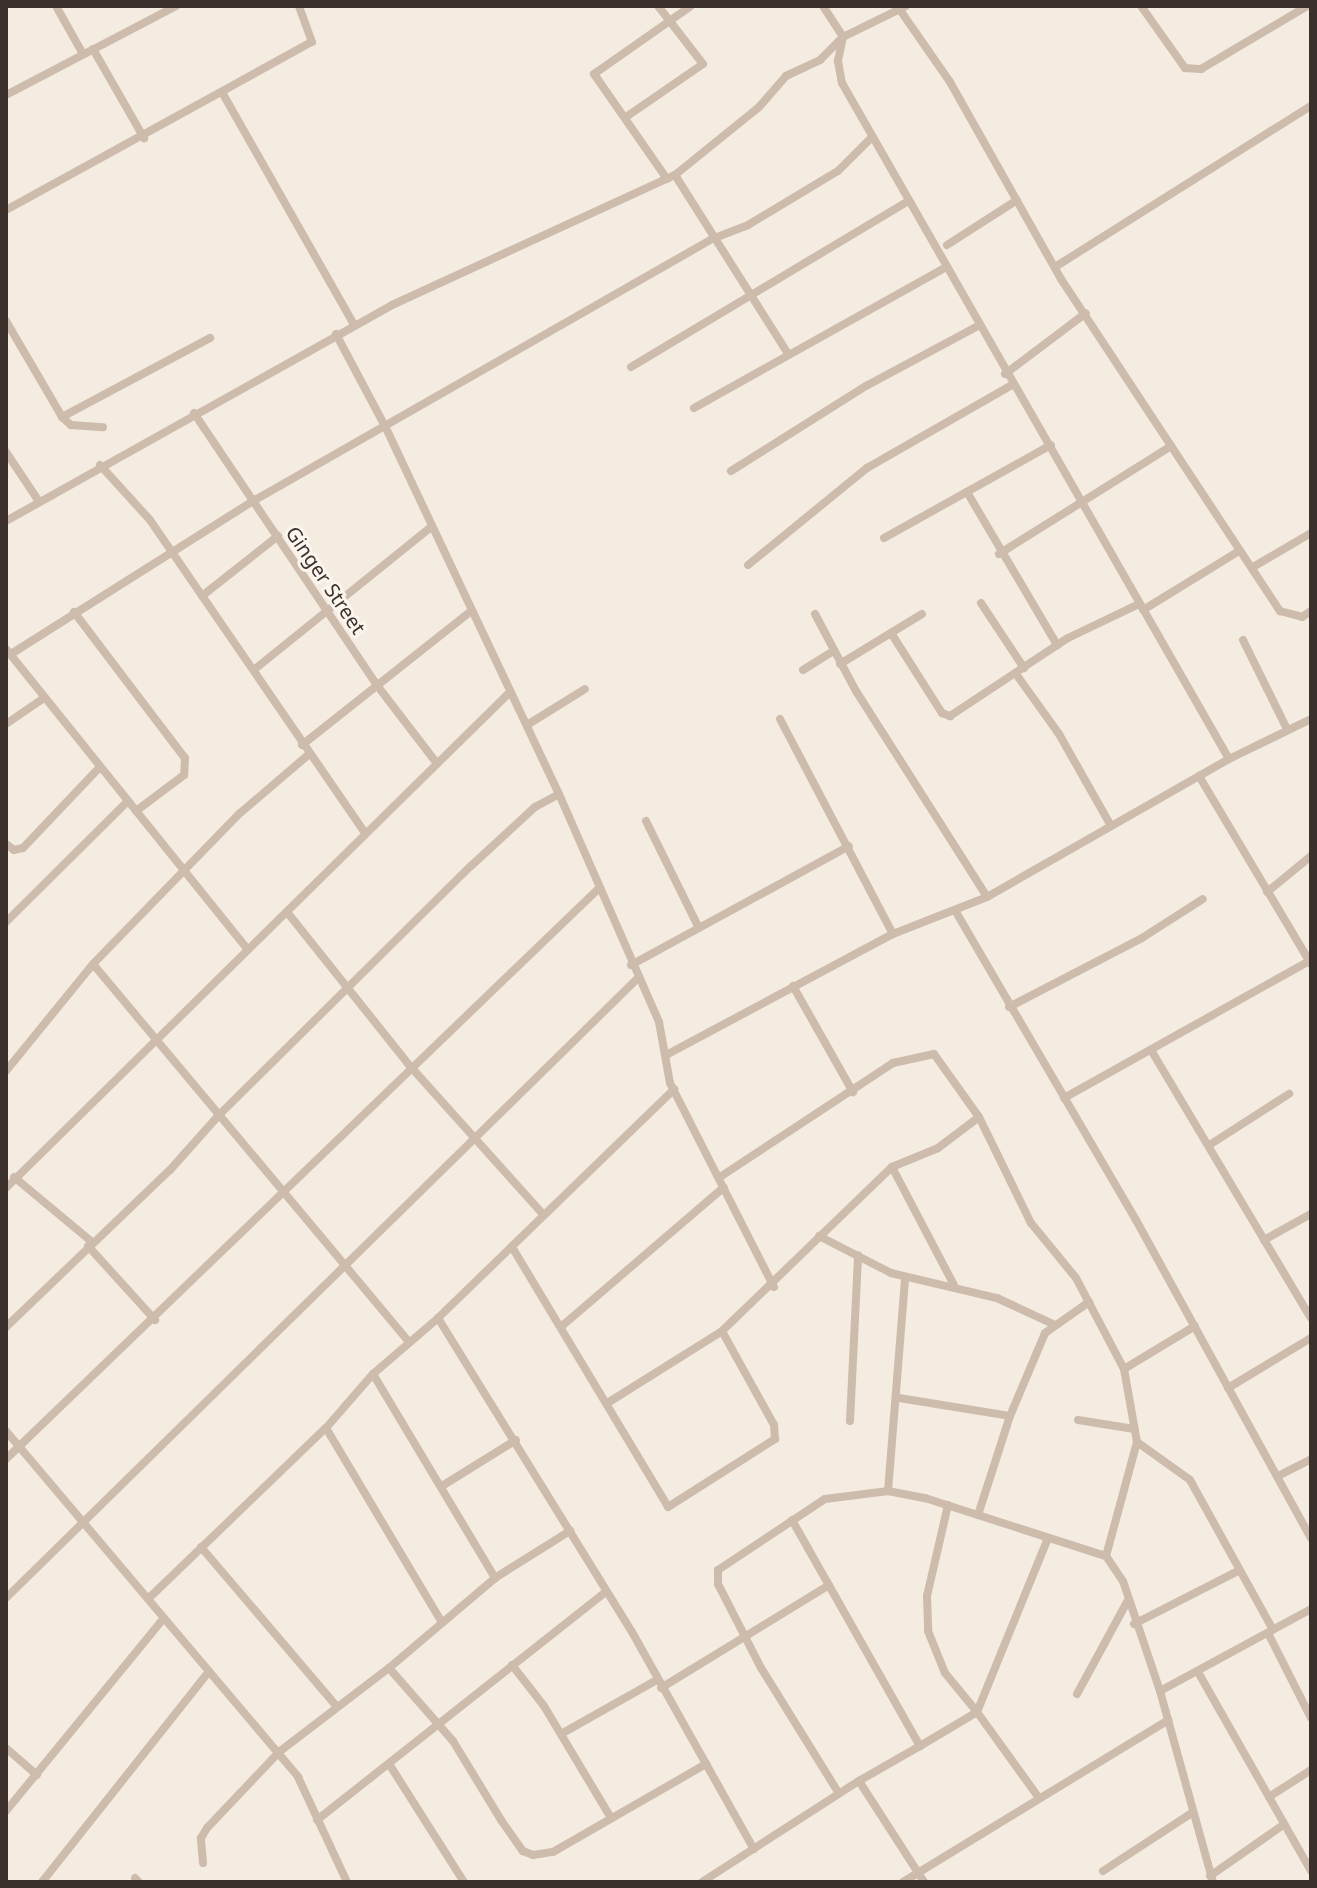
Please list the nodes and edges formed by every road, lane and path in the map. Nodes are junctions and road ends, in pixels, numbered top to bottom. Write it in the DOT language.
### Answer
graph roads {
  1 [pos="56,6"];
  2 [pos="176,6"];
  3 [pos="299,6"];
  4 [pos="658,6"];
  5 [pos="691,6"];
  6 [pos="823,6"];
  7 [pos="1141,6"];
  8 [pos="1307,6"];
  9 [pos="903,8"];
  10 [pos="671,19"];
  11 [pos="843,37"];
  12 [pos="93,49"];
  13 [pos="83,54"];
  14 [pos="223,94"];
  15 [pos="6,95"];
  16 [pos="1311,106"];
  17 [pos="626,117"];
  18 [pos="872,137"];
  19 [pos="144,138"];
  20 [pos="671,177"];
  21 [pos="1017,200"];
  22 [pos="908,201"];
  23 [pos="6,210"];
  24 [pos="712,239"];
  25 [pos="947,245"];
  26 [pos="1055,267"];
  27 [pos="944,268"];
  28 [pos="750,296"];
  29 [pos="1086,313"];
  30 [pos="6,321"];
  31 [pos="354,325"];
  32 [pos="978,326"];
  33 [pos="336,334"];
  34 [pos="210,338"];
  35 [pos="788,354"];
  36 [pos="631,367"];
  37 [pos="1005,374"];
  38 [pos="1012,385"];
  39 [pos="694,408"];
  40 [pos="194,413"];
  41 [pos="62,417"];
  42 [pos="385,426"];
  43 [pos="103,427"];
  44 [pos="1051,445"];
  45 [pos="1171,446"];
  46 [pos="6,452"];
  47 [pos="100,465"];
  48 [pos="731,471"];
  49 [pos="967,492"];
  50 [pos="38,500"];
  51 [pos="255,500"];
  52 [pos="1082,502"];
  53 [pos="6,521"];
  54 [pos="431,527"];
  55 [pos="1311,533"];
  56 [pos="278,536"];
  57 [pos="884,538"];
  58 [pos="172,551"];
  59 [pos="1239,551"];
  60 [pos="999,554"];
  61 [pos="748,565"];
  62 [pos="1253,567"];
  63 [pos="202,596"];
  64 [pos="981,603"];
  65 [pos="1141,607"];
  66 [pos="329,610"];
  67 [pos="1311,611"];
  68 [pos="74,612"];
  69 [pos="470,612"];
  70 [pos="815,614"];
  71 [pos="922,614"];
  72 [pos="891,633"];
  73 [pos="1243,640"];
  74 [pos="1057,645"];
  75 [pos="833,651"];
  76 [pos="8,652"];
  77 [pos="840,664"];
  78 [pos="1024,668"];
  79 [pos="255,669"];
  80 [pos="803,670"];
  81 [pos="1016,674"];
  82 [pos="376,684"];
  83 [pos="585,689"];
  84 [pos="510,692"];
  85 [pos="44,698"];
  86 [pos="780,719"];
  87 [pos="1311,719"];
  88 [pos="6,724"];
  89 [pos="527,725"];
  90 [pos="1287,729"];
  91 [pos="302,745"];
  92 [pos="308,755"];
  93 [pos="1229,759"];
  94 [pos="435,761"];
  95 [pos="100,767"];
  96 [pos="1199,776"];
  97 [pos="559,794"];
  98 [pos="128,801"];
  99 [pos="136,811"];
  100 [pos="646,821"];
  101 [pos="1111,826"];
  102 [pos="365,833"];
  103 [pos="6,844"];
  104 [pos="849,846"];
  105 [pos="1311,856"];
  106 [pos="185,873"];
  107 [pos="597,890"];
  108 [pos="1267,892"];
  109 [pos="987,897"];
  110 [pos="1203,899"];
  111 [pos="287,912"];
  112 [pos="956,912"];
  113 [pos="7,919"];
  114 [pos="698,926"];
  115 [pos="893,934"];
  116 [pos="248,950"];
  117 [pos="1310,963"];
  118 [pos="93,964"];
  119 [pos="631,965"];
  120 [pos="637,979"];
  121 [pos="793,986"];
  122 [pos="347,989"];
  123 [pos="1009,1007"];
  124 [pos="153,1038"];
  125 [pos="1151,1050"];
  126 [pos="668,1054"];
  127 [pos="410,1066"];
  128 [pos="6,1071"];
  129 [pos="674,1089"];
  130 [pos="853,1092"];
  131 [pos="1289,1094"];
  132 [pos="1064,1098"];
  133 [pos="219,1115"];
  134 [pos="979,1117"];
  135 [pos="474,1141"];
  136 [pos="1211,1144"];
  137 [pos="892,1167"];
  138 [pos="14,1177"];
  139 [pos="720,1177"];
  140 [pos="724,1187"];
  141 [pos="6,1188"];
  142 [pos="281,1190"];
  143 [pos="543,1214"];
  144 [pos="1311,1214"];
  145 [pos="819,1236"];
  146 [pos="1264,1240"];
  147 [pos="90,1244"];
  148 [pos="512,1247"];
  149 [pos="858,1255"];
  150 [pos="343,1264"];
  151 [pos="905,1278"];
  152 [pos="954,1285"];
  153 [pos="774,1287"];
  154 [pos="1089,1302"];
  155 [pos="438,1318"];
  156 [pos="1311,1318"];
  157 [pos="155,1320"];
  158 [pos="1053,1324"];
  159 [pos="562,1326"];
  160 [pos="1195,1326"];
  161 [pos="6,1327"];
  162 [pos="722,1331"];
  163 [pos="1311,1338"];
  164 [pos="409,1342"];
  165 [pos="1124,1369"];
  166 [pos="373,1374"];
  167 [pos="1228,1388"];
  168 [pos="899,1398"];
  169 [pos="609,1402"];
  170 [pos="1010,1416"];
  171 [pos="1078,1420"];
  172 [pos="850,1421"];
  173 [pos="326,1428"];
  174 [pos="1134,1429"];
  175 [pos="6,1431"];
  176 [pos="516,1440"];
  177 [pos="1137,1442"];
  178 [pos="19,1446"];
  179 [pos="6,1459"];
  180 [pos="1311,1459"];
  181 [pos="1278,1476"];
  182 [pos="442,1486"];
  183 [pos="888,1491"];
  184 [pos="948,1505"];
  185 [pos="978,1515"];
  186 [pos="84,1518"];
  187 [pos="792,1520"];
  188 [pos="570,1531"];
  189 [pos="1048,1538"];
  190 [pos="1311,1538"];
  191 [pos="201,1547"];
  192 [pos="1106,1556"];
  193 [pos="1238,1571"];
  194 [pos="495,1578"];
  195 [pos="829,1585"];
  196 [pos="606,1592"];
  197 [pos="6,1598"];
  198 [pos="148,1599"];
  199 [pos="1127,1602"];
  200 [pos="1311,1609"];
  201 [pos="164,1618"];
  202 [pos="441,1621"];
  203 [pos="1134,1624"];
  204 [pos="1271,1631"];
  205 [pos="744,1637"];
  206 [pos="512,1665"];
  207 [pos="389,1668"];
  208 [pos="209,1671"];
  209 [pos="1198,1672"];
  210 [pos="659,1684"];
  211 [pos="1160,1691"];
  212 [pos="1077,1694"];
  213 [pos="337,1707"];
  214 [pos="977,1712"];
  215 [pos="1311,1718"];
  216 [pos="1168,1720"];
  217 [pos="437,1722"];
  218 [pos="561,1734"];
  219 [pos="920,1746"];
  220 [pos="6,1748"];
  221 [pos="279,1752"];
  222 [pos="706,1764"];
  223 [pos="391,1767"];
  224 [pos="1311,1770"];
  225 [pos="37,1775"];
  226 [pos="859,1781"];
  227 [pos="838,1792"];
  228 [pos="1269,1797"];
  229 [pos="1039,1798"];
  230 [pos="6,1811"];
  231 [pos="1190,1814"];
  232 [pos="611,1818"];
  233 [pos="317,1820"];
  234 [pos="1283,1825"];
  235 [pos="754,1849"];
  236 [pos="203,1863"];
  237 [pos="1103,1871"];
  238 [pos="1311,1871"];
  239 [pos="918,1873"];
  240 [pos="1212,1879"];
  241 [pos="42,1882"];
  242 [pos="347,1882"];
  243 [pos="464,1882"];
  244 [pos="703,1882"];
  245 [pos="903,1882"];
  246 [pos="924,1882"];
  1 -- 13 [label="street"];
  2 -- 12 [label="street"];
  3 -- 14 [label="street"];
  4 -- 10 [label="street"];
  5 -- 10 [label="street"];
  6 -- 11 [label="street"];
  7 -- 8 [label="street"];
  9 -- 11 [label="street"];
  9 -- 21 [label="street"];
  10 -- 17 [label="street"];
  10 -- 17 [label="street"];
  11 -- 18 [label="street"];
  11 -- 20 [label="street"];
  12 -- 13 [label="street"];
  12 -- 19 [label="street"];
  13 -- 15 [label="street"];
  14 -- 19 [label="street"];
  14 -- 31 [label="street"];
  16 -- 26 [label="street"];
  17 -- 20 [label="street"];
  18 -- 22 [label="street"];
  18 -- 24 [label="street"];
  19 -- 23 [label="street"];
  20 -- 24 [label="street"];
  20 -- 31 [label="street"];
  21 -- 25 [label="street"];
  21 -- 26 [label="street"];
  22 -- 27 [label="street"];
  22 -- 28 [label="street"];
  24 -- 28 [label="street"];
  24 -- 42 [label="street"];
  26 -- 29 [label="street"];
  27 -- 32 [label="street"];
  27 -- 35 [label="street"];
  28 -- 35 [label="street"];
  28 -- 36 [label="street"];
  29 -- 37 [label="street"];
  29 -- 45 [label="street"];
  30 -- 41 [label="street"];
  31 -- 33 [label="street"];
  32 -- 37 [label="street"];
  32 -- 48 [label="street"];
  33 -- 40 [label="street"];
  33 -- 42 [label="street"];
  34 -- 41 [label="street"];
  35 -- 39 [label="street"];
  37 -- 38 [label="street"];
  38 -- 44 [label="street"];
  38 -- 61 [label="street"];
  40 -- 47 [label="street"];
  40 -- 51 [label="street, Ginger Street"];
  41 -- 43 [label="street"];
  42 -- 51 [label="street"];
  42 -- 54 [label="street"];
  44 -- 49 [label="street"];
  44 -- 52 [label="street"];
  45 -- 52 [label="street"];
  45 -- 59 [label="street"];
  46 -- 50 [label="street"];
  47 -- 50 [label="street"];
  47 -- 58 [label="street"];
  49 -- 57 [label="street"];
  49 -- 60 [label="street"];
  50 -- 53 [label="street"];
  51 -- 56 [label="street, Ginger Street"];
  51 -- 58 [label="street"];
  52 -- 60 [label="street"];
  52 -- 65 [label="street"];
  54 -- 66 [label="street"];
  54 -- 69 [label="street"];
  55 -- 62 [label="street"];
  56 -- 63 [label="street"];
  56 -- 66 [label="street, Ginger Street"];
  58 -- 63 [label="street"];
  58 -- 68 [label="street"];
  59 -- 62 [label="street"];
  59 -- 65 [label="street"];
  60 -- 74 [label="street"];
  62 -- 67 [label="street"];
  63 -- 79 [label="street"];
  64 -- 78 [label="street"];
  65 -- 74 [label="street"];
  65 -- 93 [label="street"];
  66 -- 79 [label="street"];
  66 -- 82 [label="street, Ginger Street"];
  68 -- 76 [label="street"];
  68 -- 99 [label="street"];
  69 -- 82 [label="street"];
  69 -- 84 [label="street"];
  70 -- 75 [label="street"];
  71 -- 72 [label="street"];
  72 -- 77 [label="street"];
  72 -- 81 [label="street"];
  73 -- 90 [label="street"];
  74 -- 78 [label="street"];
  75 -- 77 [label="street"];
  75 -- 80 [label="street"];
  76 -- 85 [label="street"];
  77 -- 109 [label="street"];
  78 -- 81 [label="street"];
  79 -- 91 [label="street"];
  81 -- 101 [label="street"];
  82 -- 91 [label="street"];
  82 -- 94 [label="street, Ginger Street"];
  83 -- 89 [label="street"];
  84 -- 89 [label="street"];
  84 -- 94 [label="street"];
  85 -- 88 [label="street"];
  85 -- 95 [label="street"];
  86 -- 104 [label="street"];
  87 -- 90 [label="street"];
  89 -- 97 [label="street"];
  90 -- 93 [label="street"];
  91 -- 92 [label="street"];
  92 -- 102 [label="street"];
  92 -- 106 [label="street"];
  93 -- 96 [label="street"];
  94 -- 102 [label="street"];
  95 -- 98 [label="street"];
  95 -- 103 [label="street"];
  96 -- 101 [label="street"];
  96 -- 108 [label="street"];
  97 -- 107 [label="street"];
  97 -- 122 [label="street"];
  98 -- 99 [label="street"];
  98 -- 113 [label="street"];
  99 -- 106 [label="street"];
  100 -- 114 [label="street"];
  101 -- 109 [label="street"];
  102 -- 111 [label="street"];
  104 -- 114 [label="street"];
  104 -- 115 [label="street"];
  105 -- 108 [label="street"];
  106 -- 116 [label="street"];
  106 -- 118 [label="street"];
  107 -- 119 [label="street"];
  107 -- 127 [label="street"];
  108 -- 117 [label="street"];
  109 -- 112 [label="street"];
  110 -- 123 [label="street"];
  111 -- 116 [label="street"];
  111 -- 122 [label="street"];
  112 -- 115 [label="street"];
  112 -- 123 [label="street"];
  114 -- 119 [label="street"];
  115 -- 121 [label="street"];
  116 -- 124 [label="street"];
  117 -- 125 [label="street"];
  118 -- 124 [label="street"];
  118 -- 128 [label="street"];
  119 -- 120 [label="street"];
  120 -- 126 [label="street"];
  120 -- 135 [label="street"];
  121 -- 126 [label="street"];
  121 -- 130 [label="street"];
  122 -- 127 [label="street"];
  122 -- 133 [label="street"];
  123 -- 132 [label="street"];
  124 -- 133 [label="street"];
  124 -- 138 [label="street"];
  125 -- 132 [label="street"];
  125 -- 136 [label="street"];
  126 -- 129 [label="street"];
  127 -- 135 [label="street"];
  127 -- 142 [label="street"];
  129 -- 139 [label="street"];
  129 -- 143 [label="street"];
  130 -- 134 [label="street"];
  130 -- 139 [label="street"];
  131 -- 136 [label="street"];
  132 -- 160 [label="street"];
  133 -- 142 [label="street"];
  133 -- 147 [label="street"];
  134 -- 137 [label="street"];
  134 -- 154 [label="street"];
  135 -- 143 [label="street"];
  135 -- 150 [label="street"];
  136 -- 146 [label="street"];
  137 -- 145 [label="street"];
  137 -- 152 [label="street"];
  138 -- 141 [label="street"];
  138 -- 147 [label="street"];
  139 -- 140 [label="street"];
  140 -- 153 [label="street"];
  140 -- 159 [label="street"];
  142 -- 150 [label="street"];
  142 -- 157 [label="street"];
  143 -- 148 [label="street"];
  144 -- 146 [label="street"];
  145 -- 149 [label="street"];
  145 -- 153 [label="street"];
  146 -- 156 [label="street"];
  147 -- 157 [label="street"];
  147 -- 161 [label="street"];
  148 -- 155 [label="street"];
  148 -- 159 [label="street"];
  149 -- 151 [label="street"];
  149 -- 172 [label="street"];
  150 -- 164 [label="street"];
  150 -- 186 [label="street"];
  151 -- 152 [label="street"];
  151 -- 168 [label="street"];
  152 -- 158 [label="street"];
  153 -- 162 [label="street"];
  154 -- 158 [label="street"];
  154 -- 165 [label="street"];
  155 -- 164 [label="street"];
  155 -- 176 [label="street"];
  157 -- 178 [label="street"];
  158 -- 170 [label="street"];
  159 -- 169 [label="street"];
  160 -- 165 [label="street"];
  160 -- 167 [label="street"];
  162 -- 169 [label="street"];
  162 -- 169 [label="street"];
  163 -- 167 [label="street"];
  164 -- 166 [label="street"];
  165 -- 174 [label="street"];
  166 -- 173 [label="street"];
  166 -- 182 [label="street"];
  167 -- 181 [label="street"];
  168 -- 170 [label="street"];
  168 -- 183 [label="street"];
  170 -- 185 [label="street"];
  171 -- 174 [label="street"];
  173 -- 191 [label="street"];
  173 -- 202 [label="street"];
  174 -- 177 [label="street"];
  175 -- 178 [label="street"];
  176 -- 182 [label="street"];
  176 -- 188 [label="street"];
  177 -- 192 [label="street"];
  177 -- 193 [label="street"];
  178 -- 179 [label="street"];
  178 -- 186 [label="street"];
  180 -- 181 [label="street"];
  181 -- 190 [label="street"];
  182 -- 194 [label="street"];
  183 -- 184 [label="street"];
  183 -- 187 [label="street"];
  184 -- 185 [label="street"];
  184 -- 214 [label="street"];
  185 -- 189 [label="street"];
  186 -- 197 [label="street"];
  186 -- 198 [label="street"];
  187 -- 195 [label="street"];
  187 -- 205 [label="street"];
  188 -- 194 [label="street"];
  188 -- 196 [label="street"];
  189 -- 192 [label="street"];
  189 -- 214 [label="street"];
  191 -- 198 [label="street"];
  191 -- 213 [label="street"];
  192 -- 199 [label="street"];
  193 -- 203 [label="street"];
  193 -- 204 [label="street"];
  194 -- 202 [label="street"];
  195 -- 205 [label="street"];
  195 -- 219 [label="street"];
  196 -- 206 [label="street"];
  196 -- 210 [label="street"];
  198 -- 201 [label="street"];
  199 -- 203 [label="street"];
  199 -- 212 [label="street"];
  200 -- 204 [label="street"];
  201 -- 208 [label="street"];
  201 -- 225 [label="street"];
  202 -- 207 [label="street"];
  203 -- 211 [label="street"];
  204 -- 209 [label="street"];
  204 -- 215 [label="street"];
  205 -- 210 [label="street"];
  205 -- 227 [label="street"];
  206 -- 217 [label="street"];
  206 -- 218 [label="street"];
  207 -- 213 [label="street"];
  207 -- 217 [label="street"];
  208 -- 221 [label="street"];
  208 -- 241 [label="street"];
  209 -- 211 [label="street"];
  209 -- 228 [label="street"];
  210 -- 218 [label="street"];
  210 -- 222 [label="street"];
  211 -- 216 [label="street"];
  213 -- 221 [label="street"];
  214 -- 219 [label="street"];
  214 -- 229 [label="street"];
  216 -- 229 [label="street"];
  216 -- 231 [label="street"];
  217 -- 223 [label="street"];
  217 -- 232 [label="street"];
  218 -- 232 [label="street"];
  219 -- 226 [label="street"];
  220 -- 225 [label="street"];
  221 -- 233 [label="street"];
  221 -- 236 [label="street"];
  222 -- 232 [label="street"];
  222 -- 235 [label="street"];
  223 -- 233 [label="street"];
  223 -- 243 [label="street"];
  224 -- 228 [label="street"];
  225 -- 230 [label="street"];
  226 -- 227 [label="street"];
  226 -- 239 [label="street"];
  227 -- 235 [label="street"];
  228 -- 234 [label="street"];
  229 -- 239 [label="street"];
  231 -- 237 [label="street"];
  231 -- 240 [label="street"];
  233 -- 242 [label="street"];
  234 -- 238 [label="street"];
  234 -- 240 [label="street"];
  235 -- 244 [label="street"];
  239 -- 245 [label="street"];
  239 -- 246 [label="street"];
}
